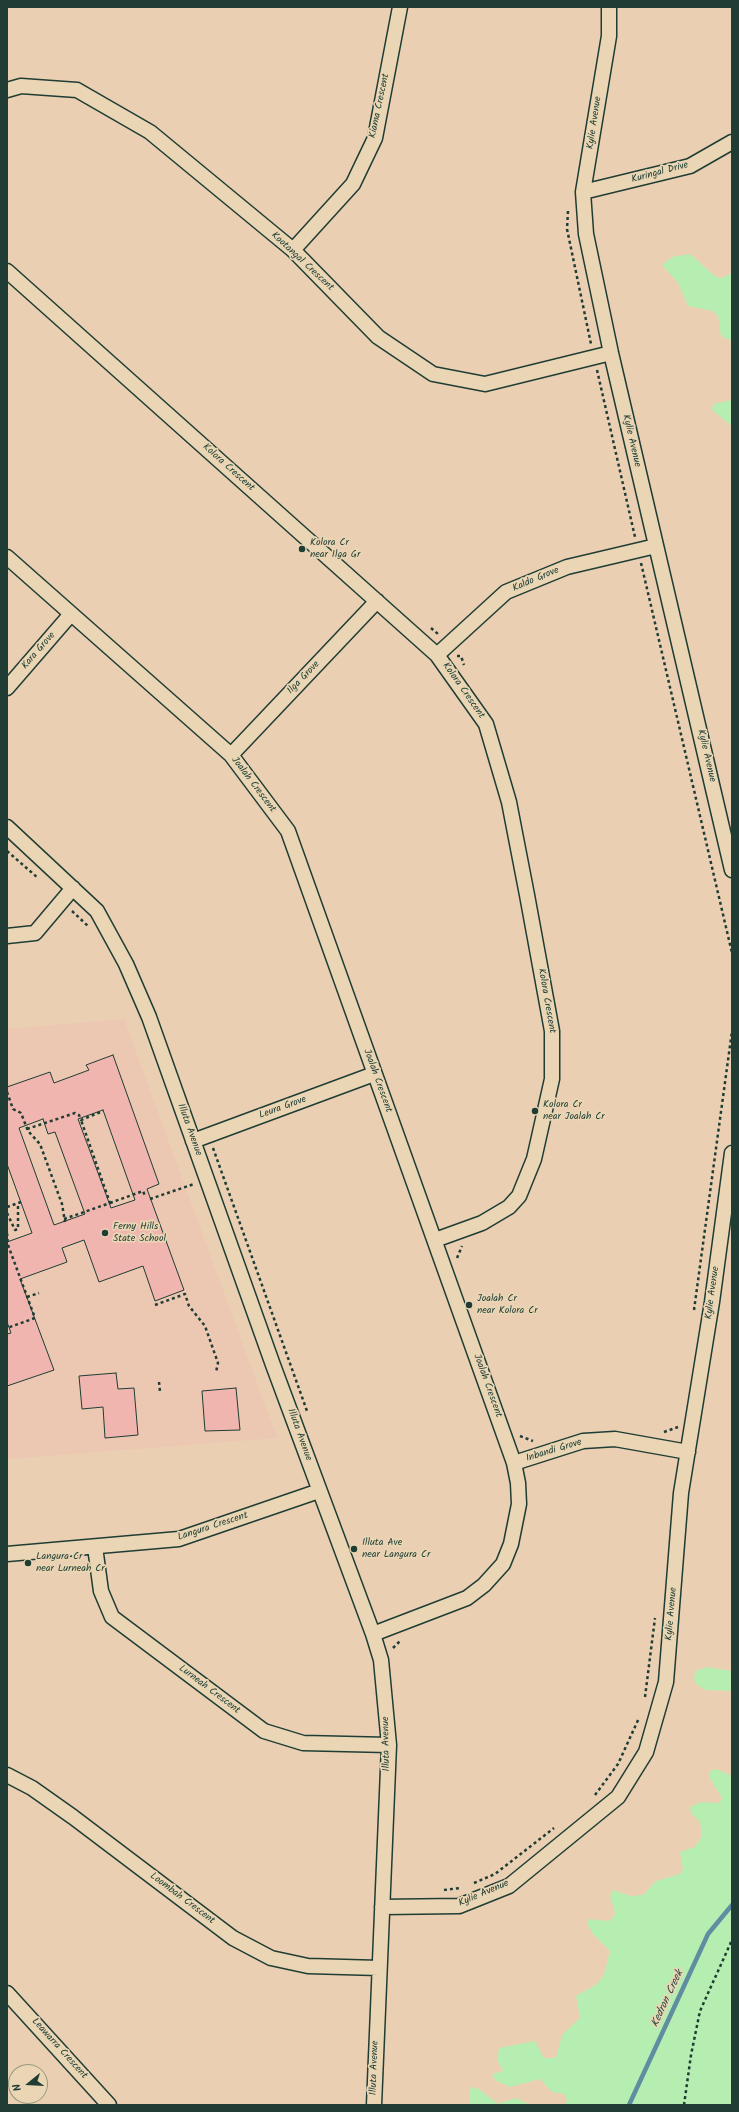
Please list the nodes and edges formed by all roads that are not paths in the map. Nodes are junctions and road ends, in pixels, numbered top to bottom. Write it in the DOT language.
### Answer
graph roads {
  1 [pos="400,7"];
  2 [pos="609,7"];
  3 [pos="7,90"];
  4 [pos="732,142"];
  5 [pos="583,192"];
  6 [pos="294,250"];
  7 [pos="7,271"];
  8 [pos="611,353"];
  9 [pos="656,546"];
  10 [pos="7,557"];
  11 [pos="377,601"];
  12 [pos="71,614"];
  13 [pos="437,655"];
  14 [pos="7,688"];
  15 [pos="231,755"];
  16 [pos="7,828"];
  17 [pos="732,870"];
  18 [pos="73,888"];
  19 [pos="7,936"];
  20 [pos="374,1074"];
  21 [pos="193,1141"];
  22 [pos="732,1154"];
  23 [pos="435,1240"];
  24 [pos="682,1451"];
  25 [pos="514,1463"];
  26 [pos="320,1491"];
  27 [pos="96,1547"];
  28 [pos="7,1554"];
  29 [pos="373,1634"];
  30 [pos="389,1745"];
  31 [pos="7,1775"];
  32 [pos="382,1907"];
  33 [pos="378,1968"];
  34 [pos="7,1993"];
  35 [pos="110,2105"];
  36 [pos="374,2105"];
  1 -- 6 [label="street, Kiama Crescent"];
  2 -- 5 [label="street, Kylie Avenue"];
  3 -- 6 [label="street, Kootangal Crescent"];
  4 -- 5 [label="street, Kuringal Drive"];
  5 -- 8 [label="street, Kylie Avenue"];
  6 -- 8 [label="street, Kootangal Crescent"];
  7 -- 11 [label="street, Kolora Crescent"];
  8 -- 9 [label="street, Kylie Avenue"];
  9 -- 13 [label="street, Kaldo Grove"];
  9 -- 17 [label="street, Kylie Avenue"];
  10 -- 12 [label="street, Joalah Crescent"];
  11 -- 13 [label="street, Kolora Crescent"];
  11 -- 15 [label="street, Ilga Grove"];
  12 -- 14 [label="street, Kara Grove"];
  12 -- 15 [label="street, Joalah Crescent"];
  13 -- 23 [label="street, Kolora Crescent"];
  15 -- 20 [label="street, Joalah Crescent"];
  16 -- 18 [label="street, Illuta Avenue"];
  18 -- 19 [label="street"];
  18 -- 21 [label="street, Illuta Avenue"];
  20 -- 21 [label="street, Leura Grove"];
  20 -- 23 [label="street, Joalah Crescent"];
  21 -- 26 [label="street, Illuta Avenue"];
  22 -- 24 [label="street, Kylie Avenue"];
  23 -- 25 [label="street, Joalah Crescent"];
  24 -- 25 [label="street, Inbandi Grove"];
  24 -- 32 [label="street, Kylie Avenue"];
  25 -- 29 [label="street, Joalah Crescent"];
  26 -- 27 [label="street, Langura Crescent"];
  26 -- 29 [label="street, Illuta Avenue"];
  27 -- 28 [label="street, Langura Crescent"];
  27 -- 30 [label="street, Lurneah Crescent"];
  29 -- 30 [label="street, Illuta Avenue"];
  30 -- 32 [label="street, Illuta Avenue"];
  31 -- 33 [label="street, Loombah Crescent"];
  32 -- 33 [label="street, Illuta Avenue"];
  33 -- 36 [label="street, Illuta Avenue"];
  34 -- 35 [label="street, Leawarra Crescent"];
}
